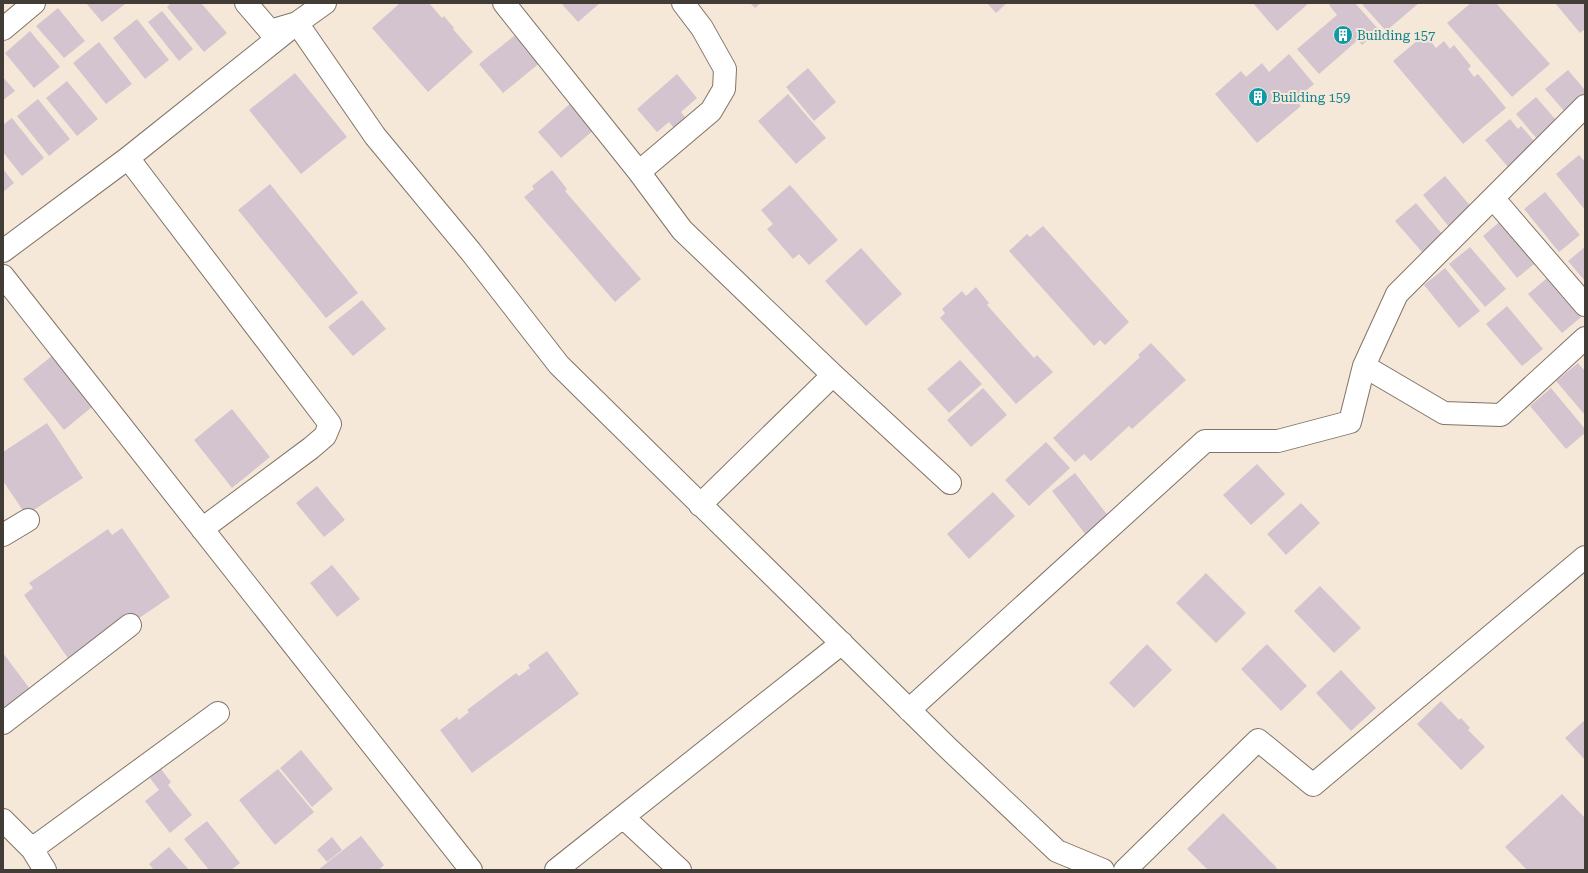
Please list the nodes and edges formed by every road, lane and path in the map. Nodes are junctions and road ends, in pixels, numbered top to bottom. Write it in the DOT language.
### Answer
graph roads {
  1 [pos="34,3"];
  2 [pos="246,3"];
  3 [pos="325,3"];
  4 [pos="504,3"];
  5 [pos="683,3"];
  6 [pos="297,23"];
  7 [pos="3,29"];
  8 [pos="1585,106"];
  9 [pos="128,158"];
  10 [pos="639,172"];
  11 [pos="1493,198"];
  12 [pos="3,250"];
  13 [pos="3,276"];
  14 [pos="1585,305"];
  15 [pos="1585,338"];
  16 [pos="1364,366"];
  17 [pos="834,375"];
  18 [pos="950,483"];
  19 [pos="700,505"];
  20 [pos="28,520"];
  21 [pos="202,529"];
  22 [pos="3,535"];
  23 [pos="1585,557"];
  24 [pos="130,626"];
  25 [pos="842,643"];
  26 [pos="909,710"];
  27 [pos="218,713"];
  28 [pos="3,723"];
  29 [pos="623,817"];
  30 [pos="3,820"];
  31 [pos="32,850"];
  32 [pos="45,870"];
  33 [pos="471,870"];
  34 [pos="556,870"];
  35 [pos="680,870"];
  36 [pos="1103,870"];
  37 [pos="1125,870"];
  1 -- 7 [label="street"];
  2 -- 6 [label="street"];
  3 -- 6 [label="street"];
  4 -- 10 [label="street"];
  5 -- 10 [label="street"];
  6 -- 9 [label="street"];
  6 -- 19 [label="street"];
  8 -- 11 [label="street"];
  9 -- 12 [label="street"];
  9 -- 21 [label="street"];
  10 -- 17 [label="street"];
  11 -- 14 [label="street"];
  11 -- 16 [label="street"];
  13 -- 21 [label="street"];
  15 -- 16 [label="street"];
  16 -- 26 [label="street"];
  17 -- 18 [label="street"];
  17 -- 19 [label="street"];
  19 -- 25 [label="street"];
  20 -- 22 [label="street"];
  21 -- 33 [label="street"];
  23 -- 37 [label="street"];
  24 -- 28 [label="street"];
  25 -- 26 [label="street"];
  25 -- 29 [label="street"];
  26 -- 36 [label="street"];
  27 -- 31 [label="street"];
  29 -- 34 [label="street"];
  29 -- 35 [label="street"];
  30 -- 31 [label="street"];
  31 -- 32 [label="street"];
}
